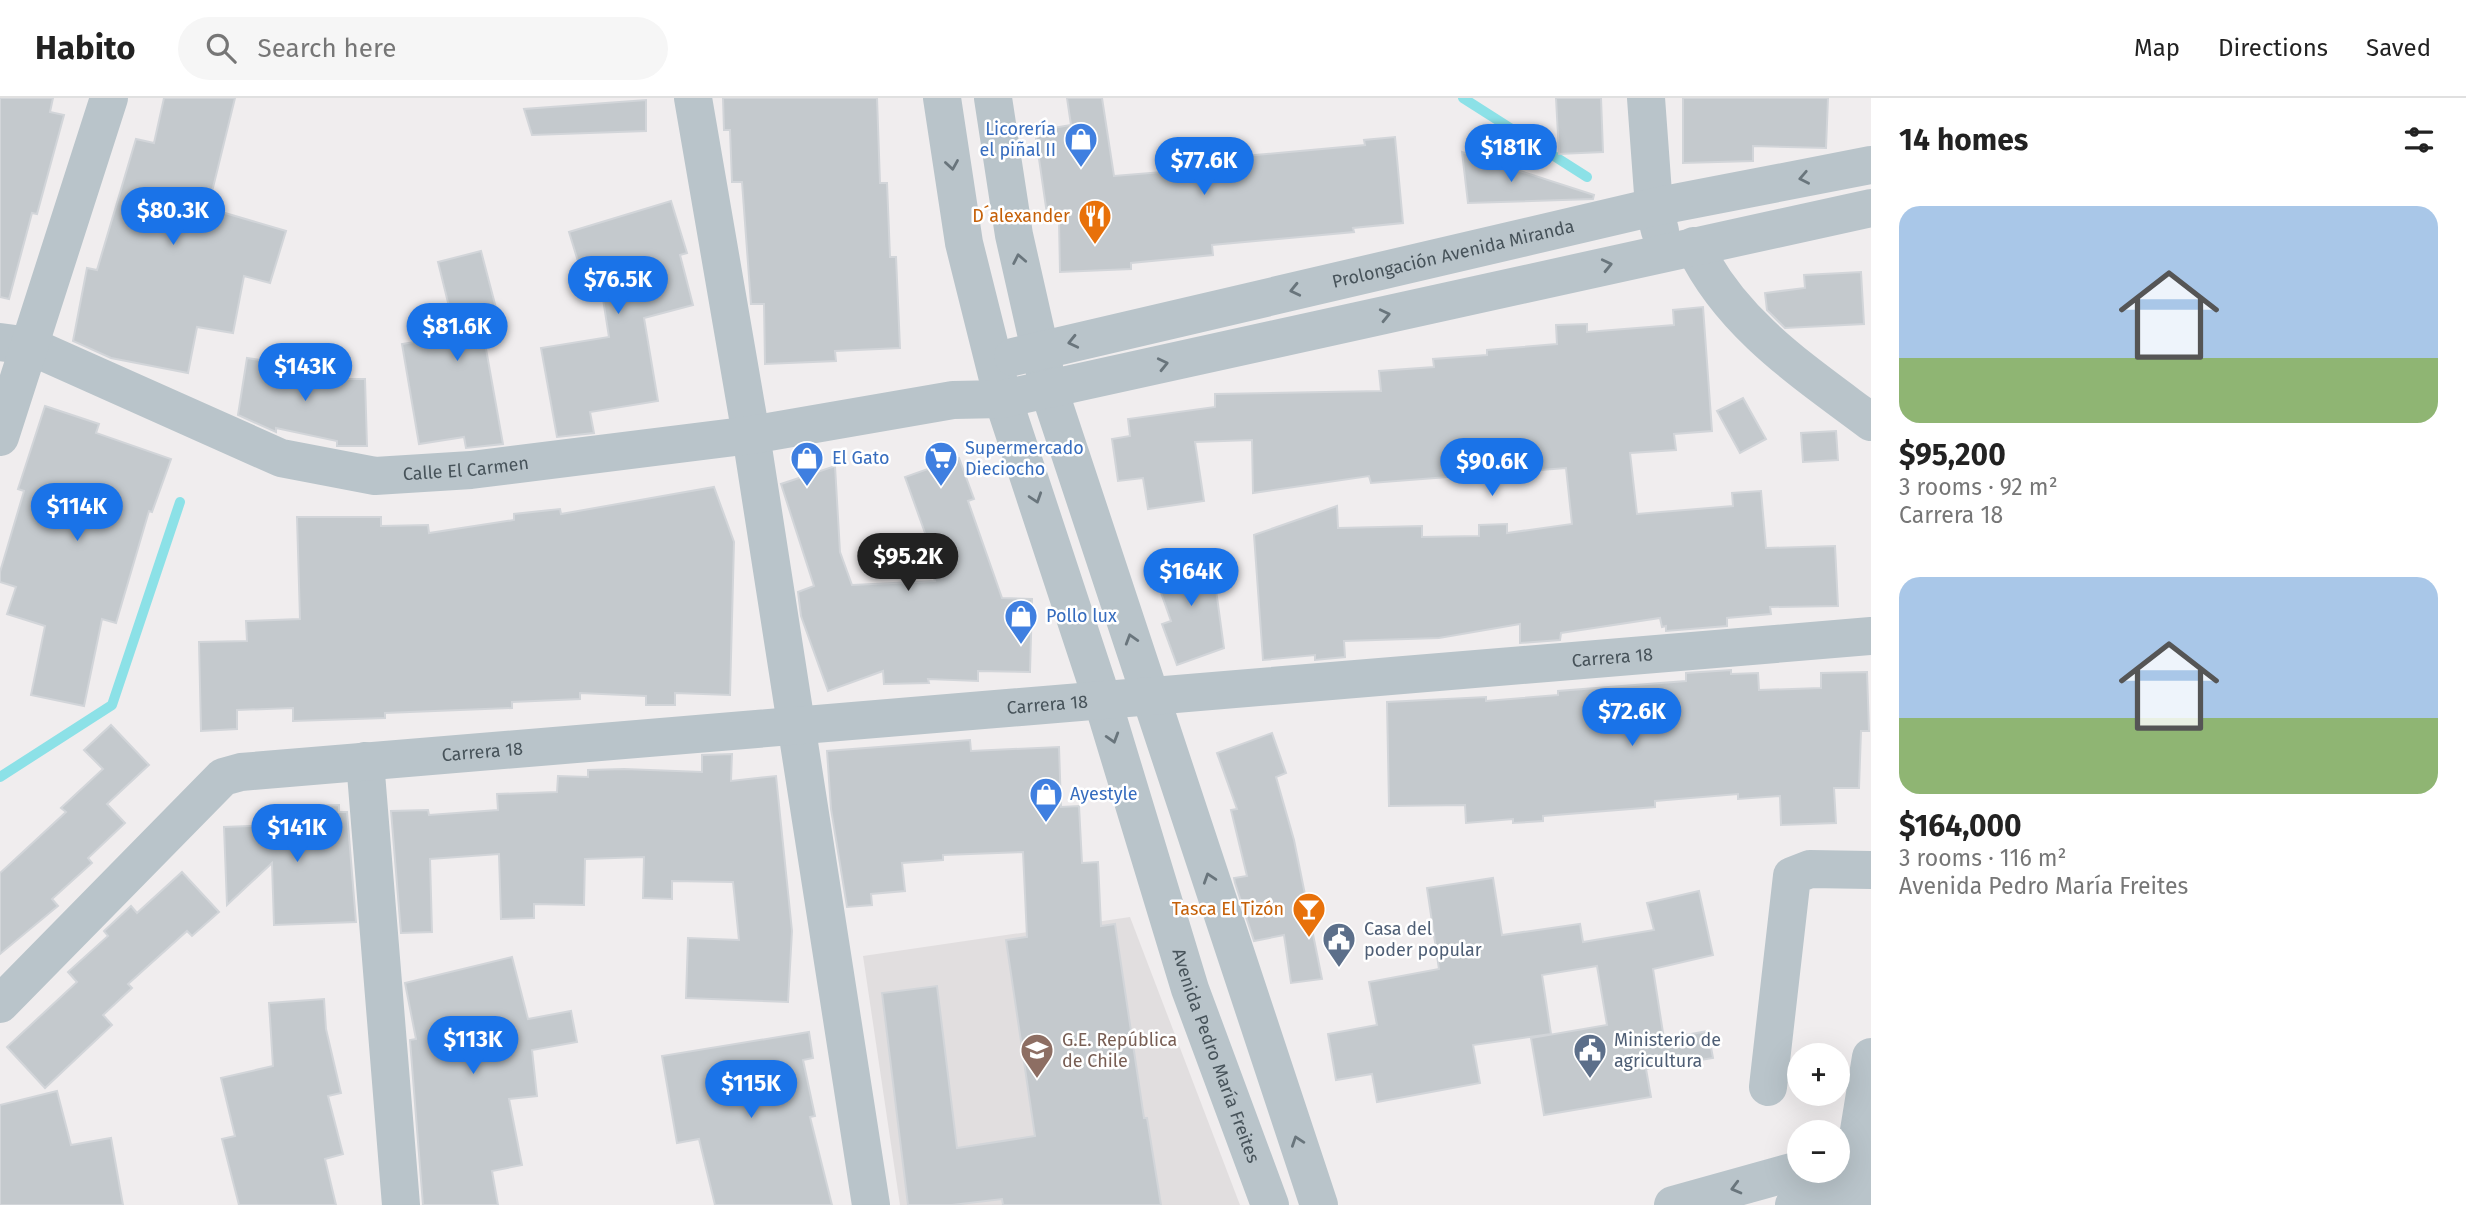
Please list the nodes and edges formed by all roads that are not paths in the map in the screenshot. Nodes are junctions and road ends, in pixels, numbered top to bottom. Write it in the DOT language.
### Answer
graph roads {
  1 [pos="109,98"];
  2 [pos="693,98"];
  3 [pos="942,98"];
  4 [pos="993,98"];
  5 [pos="1646,98"];
  6 [pos="1871,165"];
  7 [pos="1654,207"];
  8 [pos="1871,208"];
  9 [pos="1679,249"];
  10 [pos="15,344"];
  11 [pos="1037,350"];
  12 [pos="998,381"];
  13 [pos="1049,390"];
  14 [pos="1871,422"];
  15 [pos="751,435"];
  16 [pos="0,437"];
  17 [pos="1871,636"];
  18 [pos="1149,696"];
  19 [pos="1102,699"];
  20 [pos="796,724"];
  21 [pos="365,761"];
  22 [pos="1871,870"];
  23 [pos="0,1004"];
  24 [pos="1871,1057"];
  25 [pos="1768,1087"];
  26 [pos="1787,1173"];
  27 [pos="1860,1174"];
  28 [pos="401,1205"];
  29 [pos="871,1205"];
  30 [pos="1270,1205"];
  31 [pos="1319,1205"];
  32 [pos="1673,1205"];
  33 [pos="1794,1205"];
  1 -- 10 [label="street"];
  2 -- 15 [label="street"];
  3 -- 12 [label="street, Avenida Pedro María Freites, one-way"];
  11 -- 4 [label="street, one-way"];
  5 -- 7 [label="street"];
  6 -- 7 [label="street, Prolongación Avenida Miranda, one-way"];
  7 -- 9 [label="street"];
  7 -- 11 [label="street, Prolongación Avenida Miranda, one-way"];
  8 -- 9 [label="street"];
  13 -- 9 [label="street, one-way"];
  9 -- 14 [label="street"];
  10 -- 15 [label="street, Calle El Carmen"];
  10 -- 16 [label="street"];
  11 -- 12 [label="street, Prolongación Avenida Miranda"];
  11 -- 13 [label="street"];
  12 -- 13 [label="street"];
  12 -- 15 [label="street, Calle El Carmen"];
  12 -- 19 [label="street, Avenida Pedro María Freites, one-way"];
  18 -- 13 [label="street, one-way"];
  15 -- 20 [label="street"];
  17 -- 18 [label="street, Carrera 18"];
  18 -- 19 [label="street, Carrera 18"];
  31 -- 18 [label="street, one-way"];
  19 -- 20 [label="street, Carrera 18"];
  19 -- 30 [label="street, Avenida Pedro María Freites, one-way"];
  20 -- 21 [label="street, Carrera 18"];
  20 -- 29 [label="street"];
  21 -- 23 [label="street, Carrera 18"];
  21 -- 28 [label="street"];
  22 -- 25 [label="street"];
  24 -- 27 [label="street"];
  26 -- 32 [label="street, one-way"];
  27 -- 33 [label="street"];
}
